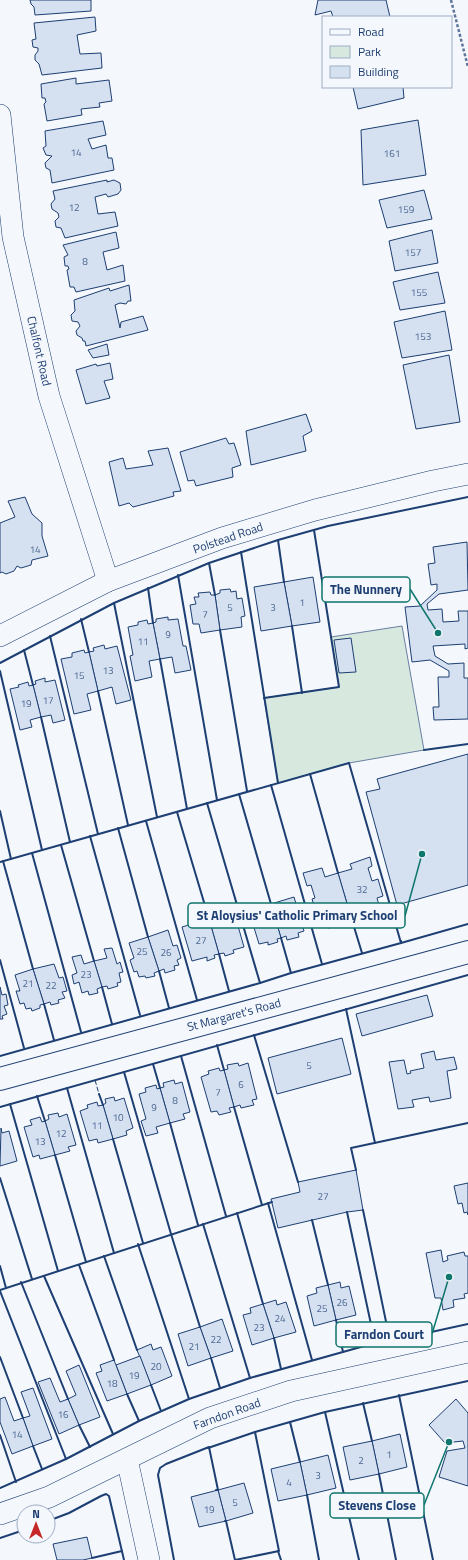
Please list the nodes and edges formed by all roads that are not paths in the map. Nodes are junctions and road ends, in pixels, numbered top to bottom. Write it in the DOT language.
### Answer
graph roads {
  1 [pos="0,115"];
  2 [pos="468,474"];
  3 [pos="108,581"];
  4 [pos="0,636"];
  5 [pos="468,952"];
  6 [pos="0,1079"];
  7 [pos="468,1352"];
  8 [pos="127,1459"];
  9 [pos="0,1514"];
  10 [pos="149,1560"];
  1 -- 3 [label="street, Chalfont Road"];
  2 -- 3 [label="street, Polstead Road"];
  3 -- 4 [label="street, Polstead Road"];
  5 -- 6 [label="street, St Margaret's Road"];
  7 -- 8 [label="street, Farndon Road"];
  8 -- 9 [label="street, Farndon Road"];
  8 -- 10 [label="street"];
}
